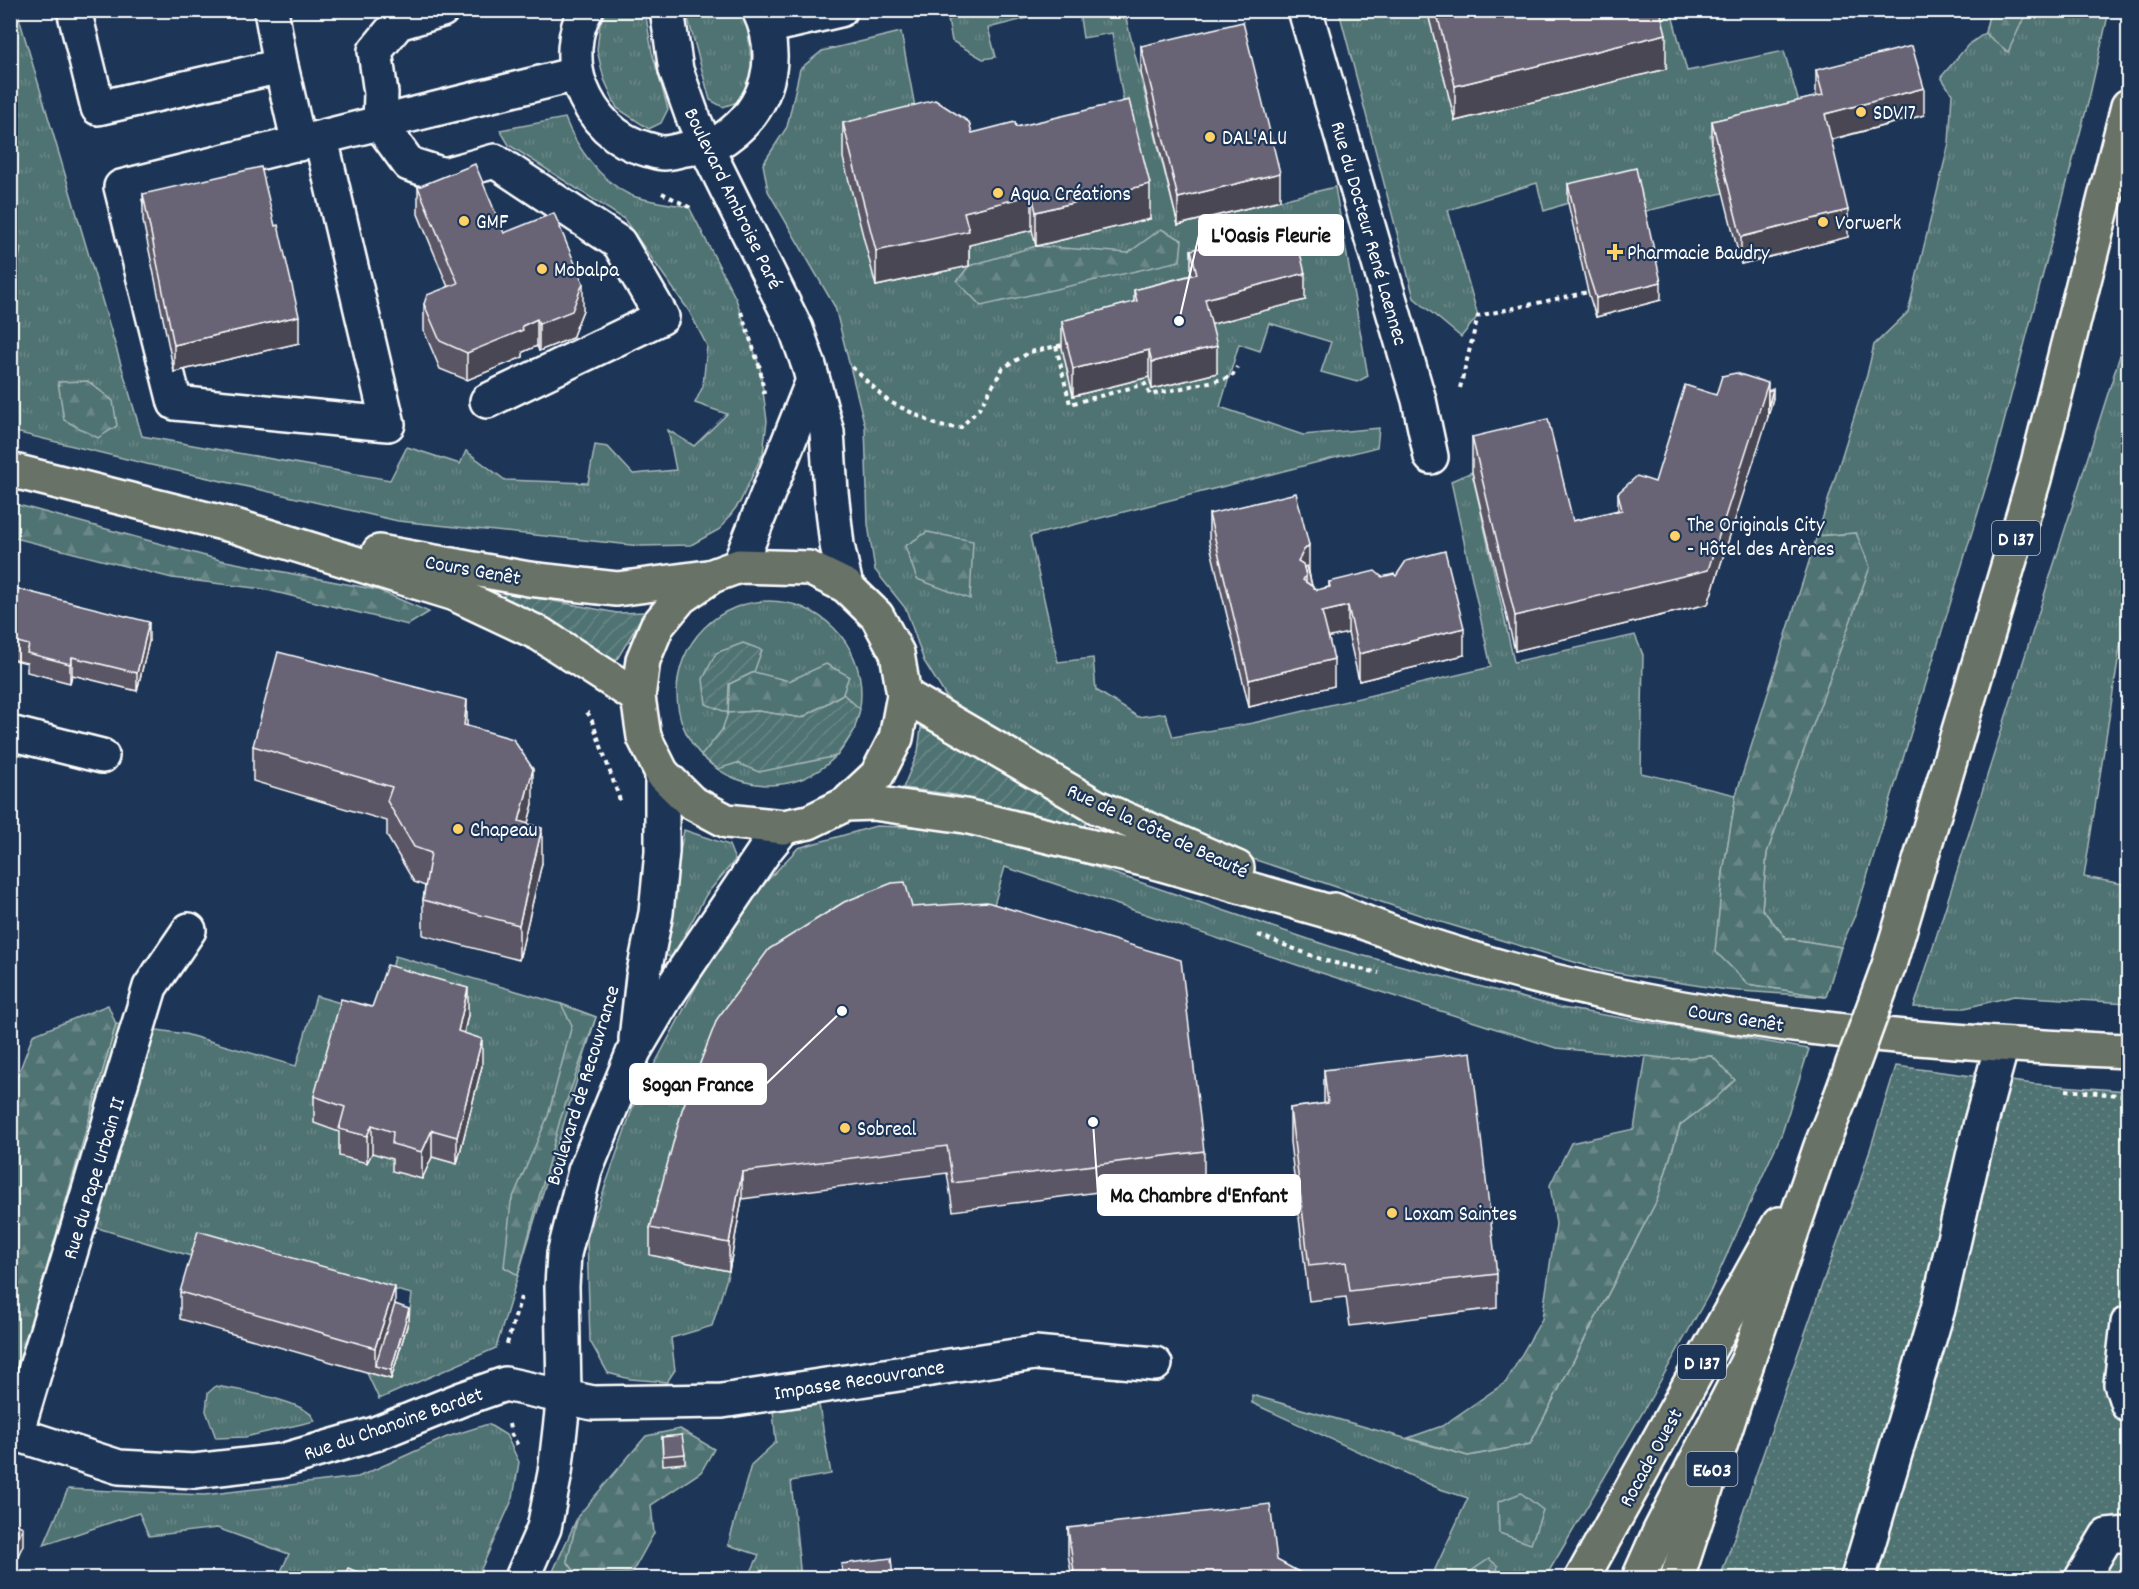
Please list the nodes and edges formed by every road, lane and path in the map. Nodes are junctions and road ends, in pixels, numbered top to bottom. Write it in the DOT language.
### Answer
graph roads {
  1 [pos="74,10"];
  2 [pos="271,10"];
  3 [pos="442,10"];
  4 [pos="586,10"];
  5 [pos="667,10"];
  6 [pos="840,10"];
  7 [pos="1305,10"];
  8 [pos="763,19"];
  9 [pos="281,66"];
  10 [pos="576,74"];
  11 [pos="2128,106"];
  12 [pos="380,124"];
  13 [pos="310,141"];
  14 [pos="706,147"];
  15 [pos="1588,292"];
  16 [pos="1077,342"];
  17 [pos="1056,346"];
  18 [pos="852,367"];
  19 [pos="1237,367"];
  20 [pos="812,382"];
  21 [pos="1460,388"];
  22 [pos="487,401"];
  23 [pos="1431,457"];
  24 [pos="10,470"];
  25 [pos="235,526"];
  26 [pos="726,571"];
  27 [pos="846,586"];
  28 [pos="588,666"];
  29 [pos="904,695"];
  30 [pos="638,697"];
  31 [pos="10,733"];
  32 [pos="102,756"];
  33 [pos="662,773"];
  34 [pos="621,804"];
  35 [pos="846,804"];
  36 [pos="784,827"];
  37 [pos="1355,919"];
  38 [pos="189,930"];
  39 [pos="2002,1046"];
  40 [pos="634,1051"];
  41 [pos="2128,1051"];
  42 [pos="1821,1146"];
  43 [pos="523,1288"];
  44 [pos="2128,1323"];
  45 [pos="1748,1360"];
  46 [pos="1155,1364"];
  47 [pos="505,1384"];
  48 [pos="564,1395"];
  49 [pos="2128,1405"];
  50 [pos="13,1433"];
  51 [pos="522,1452"];
  52 [pos="2128,1534"];
  53 [pos="522,1578"];
  54 [pos="1582,1578"];
  55 [pos="1639,1578"];
  56 [pos="1677,1578"];
  57 [pos="1858,1578"];
  58 [pos="2082,1578"];
  1 -- 9 [label="street"];
  2 -- 9 [label="street"];
  3 -- 12 [label="street"];
  4 -- 10 [label="street"];
  5 -- 14 [label="street, Boulevard Ambroise Paré"];
  6 -- 8 [label="street"];
  7 -- 23 [label="street, Rue du Docteur René Laennec"];
  8 -- 14 [label="street"];
  9 -- 13 [label="street"];
  10 -- 12 [label="street"];
  10 -- 14 [label="street"];
  11 -- 42 [label="main road, D 137, bridge"];
  12 -- 13 [label="street"];
  12 -- 22 [label="street"];
  13 -- 13 [label="street"];
  14 -- 20 [label="street, Boulevard Ambroise Paré"];
  15 -- 21 [label="path"];
  16 -- 17 [label="path"];
  17 -- 18 [label="path"];
  17 -- 19 [label="path"];
  20 -- 26 [label="street"];
  20 -- 27 [label="street, Boulevard Ambroise Paré"];
  24 -- 25 [label="main road, Cours Genêt"];
  25 -- 26 [label="main road, Cours Genêt"];
  25 -- 28 [label="main road, Cours Genêt"];
  26 -- 27 [label="main road"];
  26 -- 30 [label="main road"];
  27 -- 29 [label="main road"];
  28 -- 30 [label="main road, Cours Genêt"];
  28 -- 34 [label="path"];
  29 -- 35 [label="main road"];
  29 -- 37 [label="main road, Rue de la Côte de Beauté"];
  30 -- 33 [label="main road"];
  31 -- 32 [label="street"];
  33 -- 36 [label="main road"];
  33 -- 40 [label="street"];
  35 -- 36 [label="main road"];
  35 -- 37 [label="main road"];
  36 -- 40 [label="street, Boulevard de Recouvrance"];
  37 -- 39 [label="main road, Cours Genêt"];
  38 -- 50 [label="street, Rue du Pape Urbain II"];
  39 -- 41 [label="main road, Cours Genêt"];
  39 -- 57 [label="street"];
  40 -- 48 [label="street, Boulevard de Recouvrance"];
  42 -- 45 [label="main road, D 137"];
  42 -- 54 [label="main road, Rocade Ouest / D 137"];
  43 -- 47 [label="path"];
  44 -- 49 [label="street"];
  45 -- 55 [label="main road, Rocade Ouest / D 137"];
  45 -- 56 [label="main road, E603"];
  46 -- 48 [label="street, Impasse Recouvrance"];
  47 -- 48 [label="street, Rue du Chanoine Bardet"];
  47 -- 50 [label="street, Rue du Chanoine Bardet"];
  47 -- 51 [label="path"];
  48 -- 53 [label="street, Boulevard de Recouvrance"];
  52 -- 58 [label="street"];
}
